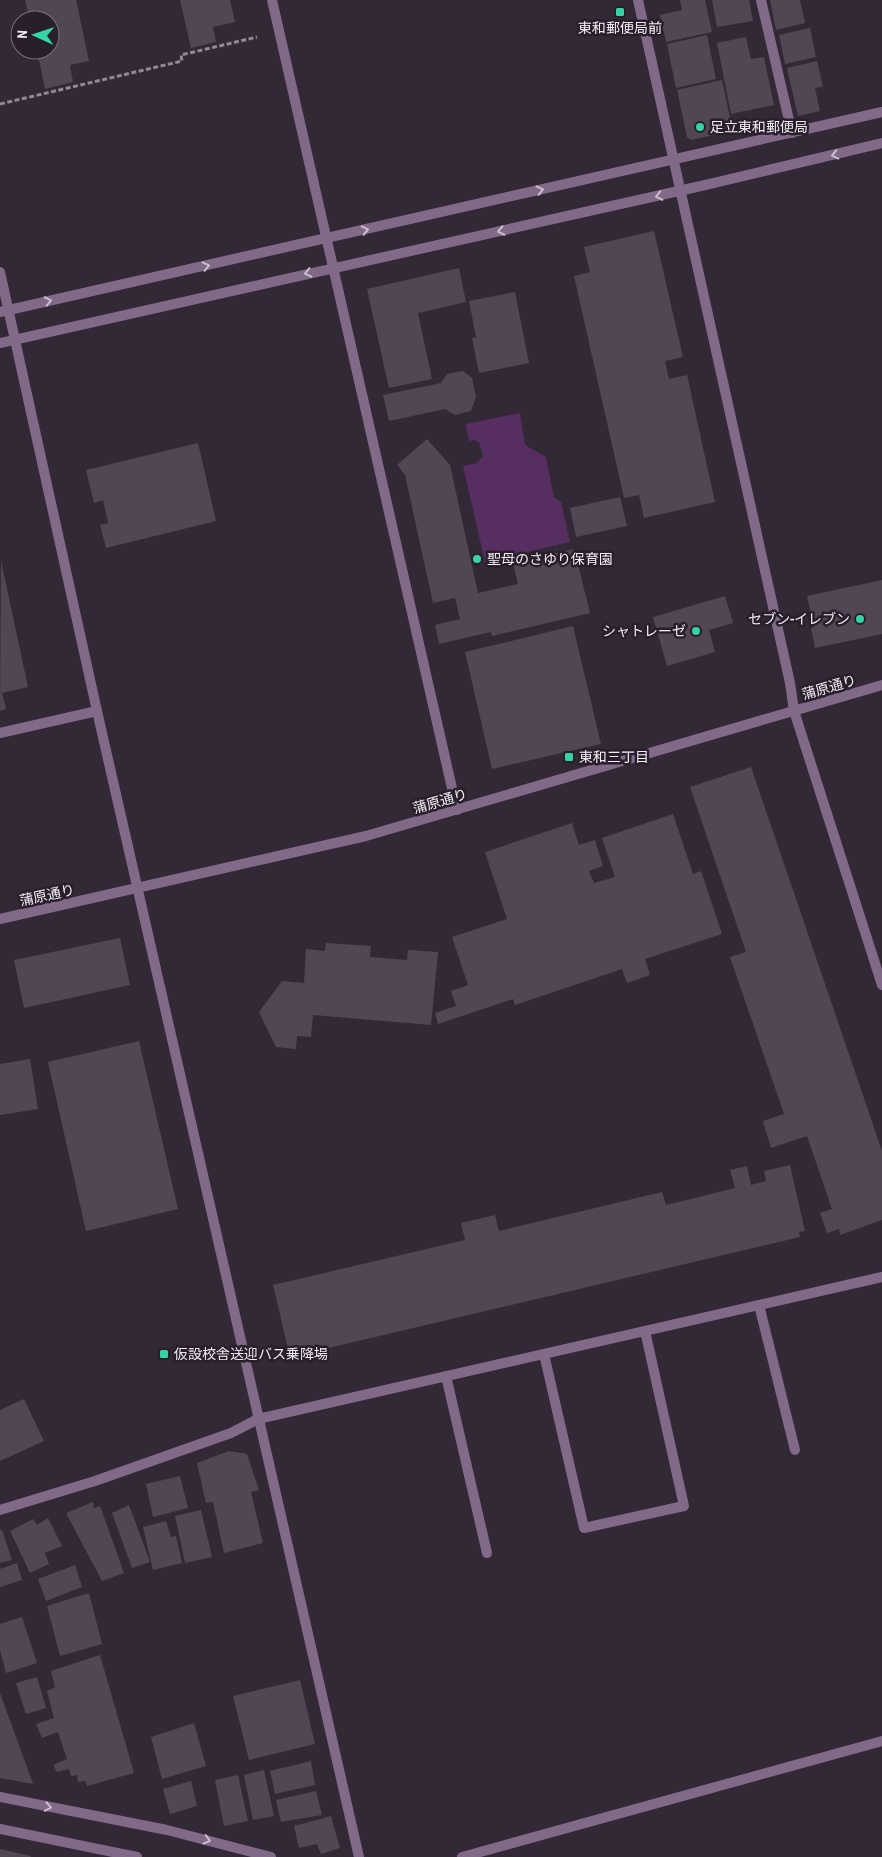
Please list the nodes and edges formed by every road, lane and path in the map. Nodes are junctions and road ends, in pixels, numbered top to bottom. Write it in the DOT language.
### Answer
graph roads {
  1 [pos="272,0"];
  2 [pos="638,0"];
  3 [pos="761,0"];
  4 [pos="258,37"];
  5 [pos="0,104"];
  6 [pos="882,112"];
  7 [pos="792,133"];
  8 [pos="882,143"];
  9 [pos="672,160"];
  10 [pos="680,191"];
  11 [pos="327,239"];
  12 [pos="333,268"];
  13 [pos="0,272"];
  14 [pos="4,310"];
  15 [pos="15,340"];
  16 [pos="0,343"];
  17 [pos="882,685"];
  18 [pos="97,711"];
  19 [pos="794,711"];
  20 [pos="0,733"];
  21 [pos="458,810"];
  22 [pos="138,889"];
  23 [pos="0,919"];
  24 [pos="882,985"];
  25 [pos="882,1277"];
  26 [pos="759,1305"];
  27 [pos="645,1331"];
  28 [pos="544,1354"];
  29 [pos="446,1376"];
  30 [pos="258,1419"];
  31 [pos="795,1450"];
  32 [pos="0,1510"];
  33 [pos="487,1553"];
  34 [pos="882,1741"];
  35 [pos="0,1798"];
  36 [pos="0,1829"];
  37 [pos="137,1857"];
  38 [pos="272,1857"];
  39 [pos="358,1857"];
  40 [pos="462,1857"];
  1 -- 11 [label="street"];
  2 -- 9 [label="street"];
  3 -- 7 [label="street"];
  4 -- 5 [label="path"];
  6 -- 7 [label="street"];
  7 -- 9 [label="street"];
  8 -- 10 [label="street, one-way"];
  9 -- 10 [label="street"];
  11 -- 9 [label="street, one-way"];
  10 -- 12 [label="street, one-way"];
  10 -- 19 [label="street"];
  11 -- 12 [label="street"];
  14 -- 11 [label="street, one-way"];
  12 -- 15 [label="street, one-way"];
  12 -- 21 [label="street"];
  13 -- 14 [label="street"];
  14 -- 15 [label="street"];
  15 -- 16 [label="street"];
  15 -- 18 [label="street"];
  17 -- 19 [label="street, 蒲原通り"];
  18 -- 20 [label="street"];
  18 -- 22 [label="street"];
  19 -- 21 [label="street, 蒲原通り"];
  19 -- 24 [label="street"];
  21 -- 22 [label="street, 蒲原通り"];
  22 -- 23 [label="street, 蒲原通り"];
  22 -- 30 [label="street"];
  25 -- 26 [label="street"];
  26 -- 27 [label="street"];
  26 -- 31 [label="street"];
  27 -- 28 [label="street"];
  27 -- 28 [label="street"];
  28 -- 29 [label="street"];
  29 -- 30 [label="street"];
  29 -- 33 [label="street"];
  30 -- 32 [label="street"];
  30 -- 39 [label="street"];
  34 -- 40 [label="street"];
  35 -- 38 [label="street, one-way"];
  36 -- 37 [label="street"];
}
